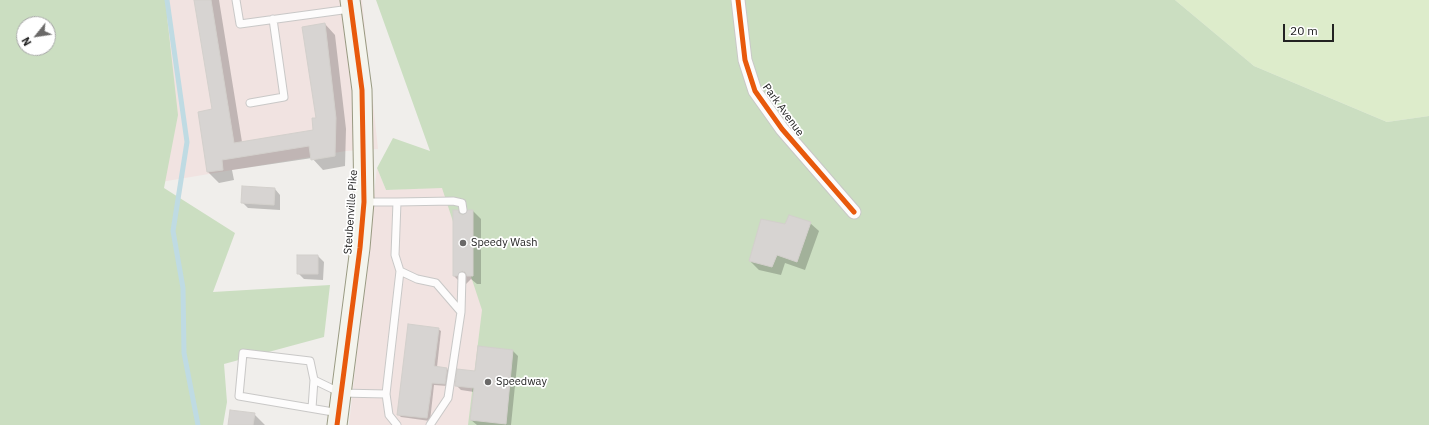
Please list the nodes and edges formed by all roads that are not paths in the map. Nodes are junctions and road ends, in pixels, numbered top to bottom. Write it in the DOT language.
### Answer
graph roads {
  1 [pos="236,0"];
  2 [pos="738,0"];
  3 [pos="351,4"];
  4 [pos="273,19"];
  5 [pos="250,103"];
  6 [pos="364,202"];
  7 [pos="396,202"];
  8 [pos="463,210"];
  9 [pos="854,212"];
  10 [pos="400,271"];
  11 [pos="462,276"];
  12 [pos="461,312"];
  13 [pos="314,380"];
  14 [pos="341,393"];
  15 [pos="386,394"];
  16 [pos="312,408"];
  17 [pos="338,419"];
  18 [pos="397,425"];
  19 [pos="430,425"];
  1 -- 4 [label="lane"];
  2 -- 9 [label="street, Park Avenue"];
  3 -- 4 [label="lane"];
  3 -- 6 [label="main road, Steubenville Pike"];
  4 -- 5 [label="lane"];
  6 -- 7 [label="lane"];
  6 -- 14 [label="main road, Steubenville Pike"];
  7 -- 8 [label="lane"];
  7 -- 10 [label="lane"];
  10 -- 12 [label="lane"];
  10 -- 15 [label="lane"];
  11 -- 12 [label="lane"];
  12 -- 19 [label="lane"];
  13 -- 14 [label="lane"];
  13 -- 16 [label="lane"];
  13 -- 16 [label="lane"];
  14 -- 15 [label="lane"];
  14 -- 17 [label="main road, Steubenville Pike"];
  15 -- 18 [label="lane"];
  16 -- 17 [label="lane"];
}
